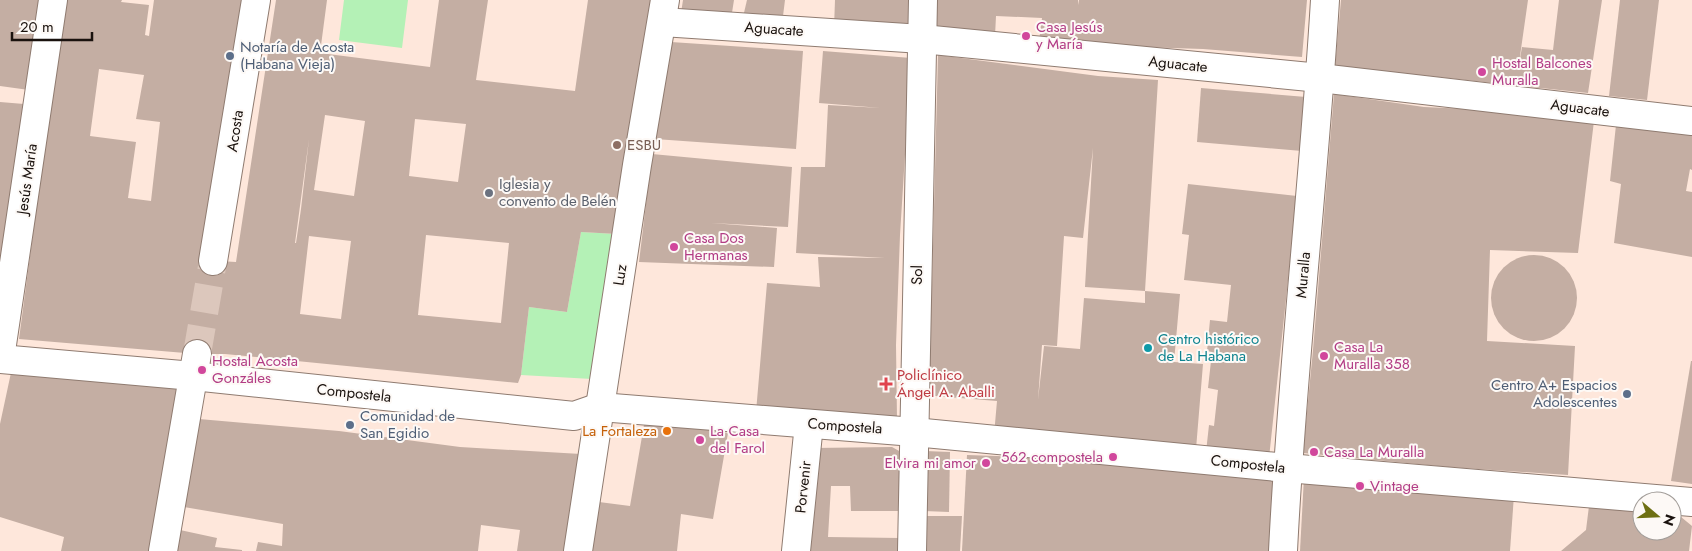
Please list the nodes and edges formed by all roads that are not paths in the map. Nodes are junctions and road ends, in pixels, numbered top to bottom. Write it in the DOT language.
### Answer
graph roads {
  1 [pos="53,0"];
  2 [pos="256,0"];
  3 [pos="923,0"];
  4 [pos="1325,0"];
  5 [pos="663,11"];
  6 [pos="922,39"];
  7 [pos="1320,78"];
  8 [pos="1692,121"];
  9 [pos="213,261"];
  10 [pos="0,358"];
  11 [pos="195,365"];
  12 [pos="600,407"];
  13 [pos="809,424"];
  14 [pos="914,432"];
  15 [pos="1287,468"];
  16 [pos="1692,502"];
  17 [pos="163,551"];
  18 [pos="578,551"];
  19 [pos="796,551"];
  20 [pos="912,551"];
  21 [pos="1283,551"];
  1 -- 10 [label="street, Jesús María"];
  2 -- 9 [label="street, Acosta"];
  3 -- 6 [label="street, Sol"];
  4 -- 7 [label="street, Muralla"];
  5 -- 6 [label="street, Aguacate"];
  5 -- 12 [label="street, Luz"];
  6 -- 7 [label="street, Aguacate"];
  6 -- 14 [label="street, Sol"];
  7 -- 8 [label="street, Aguacate"];
  7 -- 15 [label="street, Muralla"];
  10 -- 11 [label="street, Compostela"];
  11 -- 12 [label="street, Compostela"];
  11 -- 17 [label="street"];
  12 -- 13 [label="street, Compostela"];
  12 -- 18 [label="street, Luz"];
  13 -- 14 [label="street, Compostela"];
  13 -- 19 [label="street, Porvenir"];
  14 -- 15 [label="street, Compostela"];
  14 -- 20 [label="street, Sol"];
  15 -- 16 [label="street, Compostela"];
  15 -- 21 [label="street, Muralla"];
}
